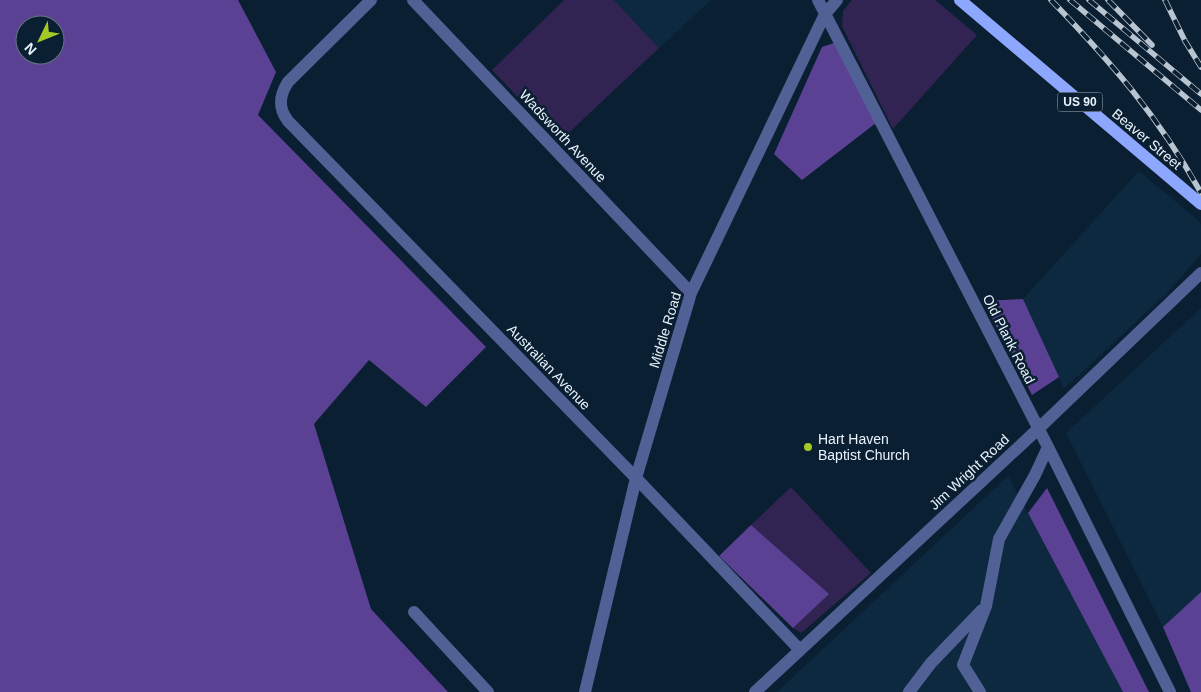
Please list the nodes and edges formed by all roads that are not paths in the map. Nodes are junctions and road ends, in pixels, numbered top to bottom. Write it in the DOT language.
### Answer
graph roads {
  1 [pos="371,0"];
  2 [pos="414,0"];
  3 [pos="818,0"];
  4 [pos="836,0"];
  5 [pos="960,0"];
  6 [pos="825,14"];
  7 [pos="1201,204"];
  8 [pos="1201,273"];
  9 [pos="691,293"];
  10 [pos="1038,429"];
  11 [pos="1048,447"];
  12 [pos="636,478"];
  13 [pos="986,606"];
  14 [pos="414,612"];
  15 [pos="800,650"];
  16 [pos="488,692"];
  17 [pos="585,692"];
  18 [pos="755,692"];
  19 [pos="909,692"];
  20 [pos="980,692"];
  21 [pos="1170,692"];
  1 -- 12 [label="street, Australian Avenue"];
  2 -- 9 [label="street, Wadsworth Avenue"];
  3 -- 6 [label="street, Old Plank Road"];
  4 -- 6 [label="street, Middle Road"];
  5 -- 7 [label="main road, Beaver Street / US 90"];
  6 -- 9 [label="street, Middle Road"];
  6 -- 10 [label="street, Old Plank Road"];
  8 -- 10 [label="street, Jim Wright Road"];
  9 -- 12 [label="street, Middle Road"];
  10 -- 11 [label="street, Old Plank Road"];
  10 -- 15 [label="street, Jim Wright Road"];
  11 -- 13 [label="street"];
  11 -- 21 [label="street, Old Plank Road"];
  12 -- 15 [label="street, Australian Avenue"];
  12 -- 17 [label="street, Middle Road"];
  13 -- 19 [label="street"];
  13 -- 20 [label="street"];
  14 -- 16 [label="street"];
  15 -- 18 [label="street, Jim Wright Road"];
}
